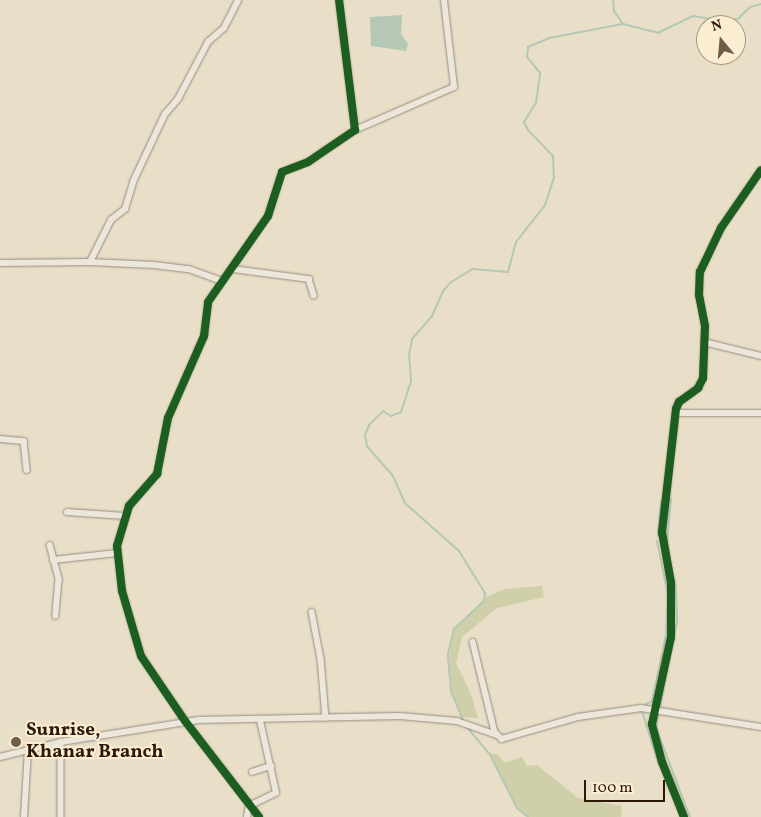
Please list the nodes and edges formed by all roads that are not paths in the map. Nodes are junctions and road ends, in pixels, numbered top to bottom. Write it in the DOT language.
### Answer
graph roads {
  1 [pos="238,0"];
  2 [pos="339,0"];
  3 [pos="444,0"];
  4 [pos="355,130"];
  5 [pos="761,170"];
  6 [pos="90,262"];
  7 [pos="0,263"];
  8 [pos="233,269"];
  9 [pos="222,281"];
  10 [pos="314,295"];
  11 [pos="704,342"];
  12 [pos="761,356"];
  13 [pos="675,413"];
  14 [pos="761,413"];
  15 [pos="0,439"];
  16 [pos="27,470"];
  17 [pos="67,512"];
  18 [pos="125,516"];
  19 [pos="50,545"];
  20 [pos="117,553"];
  21 [pos="53,560"];
  22 [pos="312,612"];
  23 [pos="56,616"];
  24 [pos="472,642"];
  25 [pos="653,710"];
  26 [pos="326,718"];
  27 [pos="184,721"];
  28 [pos="260,721"];
  29 [pos="761,727"];
  30 [pos="497,735"];
  31 [pos="61,742"];
  32 [pos="28,750"];
  33 [pos="0,757"];
  34 [pos="271,766"];
  35 [pos="252,772"];
  36 [pos="249,806"];
  37 [pos="24,817"];
  38 [pos="61,817"];
  39 [pos="247,817"];
  40 [pos="259,817"];
  41 [pos="684,817"];
  1 -- 6 [label="street"];
  2 -- 4 [label="street"];
  3 -- 4 [label="street"];
  4 -- 8 [label="street"];
  5 -- 11 [label="street"];
  6 -- 7 [label="street"];
  6 -- 9 [label="street"];
  8 -- 9 [label="street"];
  8 -- 10 [label="street"];
  9 -- 18 [label="street"];
  11 -- 12 [label="street"];
  11 -- 13 [label="street"];
  13 -- 14 [label="street"];
  13 -- 25 [label="street"];
  15 -- 16 [label="street"];
  17 -- 18 [label="street"];
  18 -- 20 [label="street"];
  19 -- 21 [label="street"];
  20 -- 21 [label="street"];
  20 -- 27 [label="street"];
  21 -- 23 [label="street"];
  22 -- 26 [label="street"];
  24 -- 30 [label="street"];
  25 -- 29 [label="street"];
  25 -- 30 [label="street"];
  25 -- 41 [label="street"];
  26 -- 28 [label="street"];
  26 -- 30 [label="street"];
  27 -- 28 [label="street"];
  27 -- 31 [label="street"];
  27 -- 36 [label="street"];
  28 -- 34 [label="street"];
  31 -- 32 [label="street"];
  31 -- 38 [label="street"];
  32 -- 33 [label="street"];
  32 -- 37 [label="street"];
  34 -- 35 [label="street"];
  34 -- 36 [label="street"];
  36 -- 39 [label="street"];
  36 -- 40 [label="street"];
}
